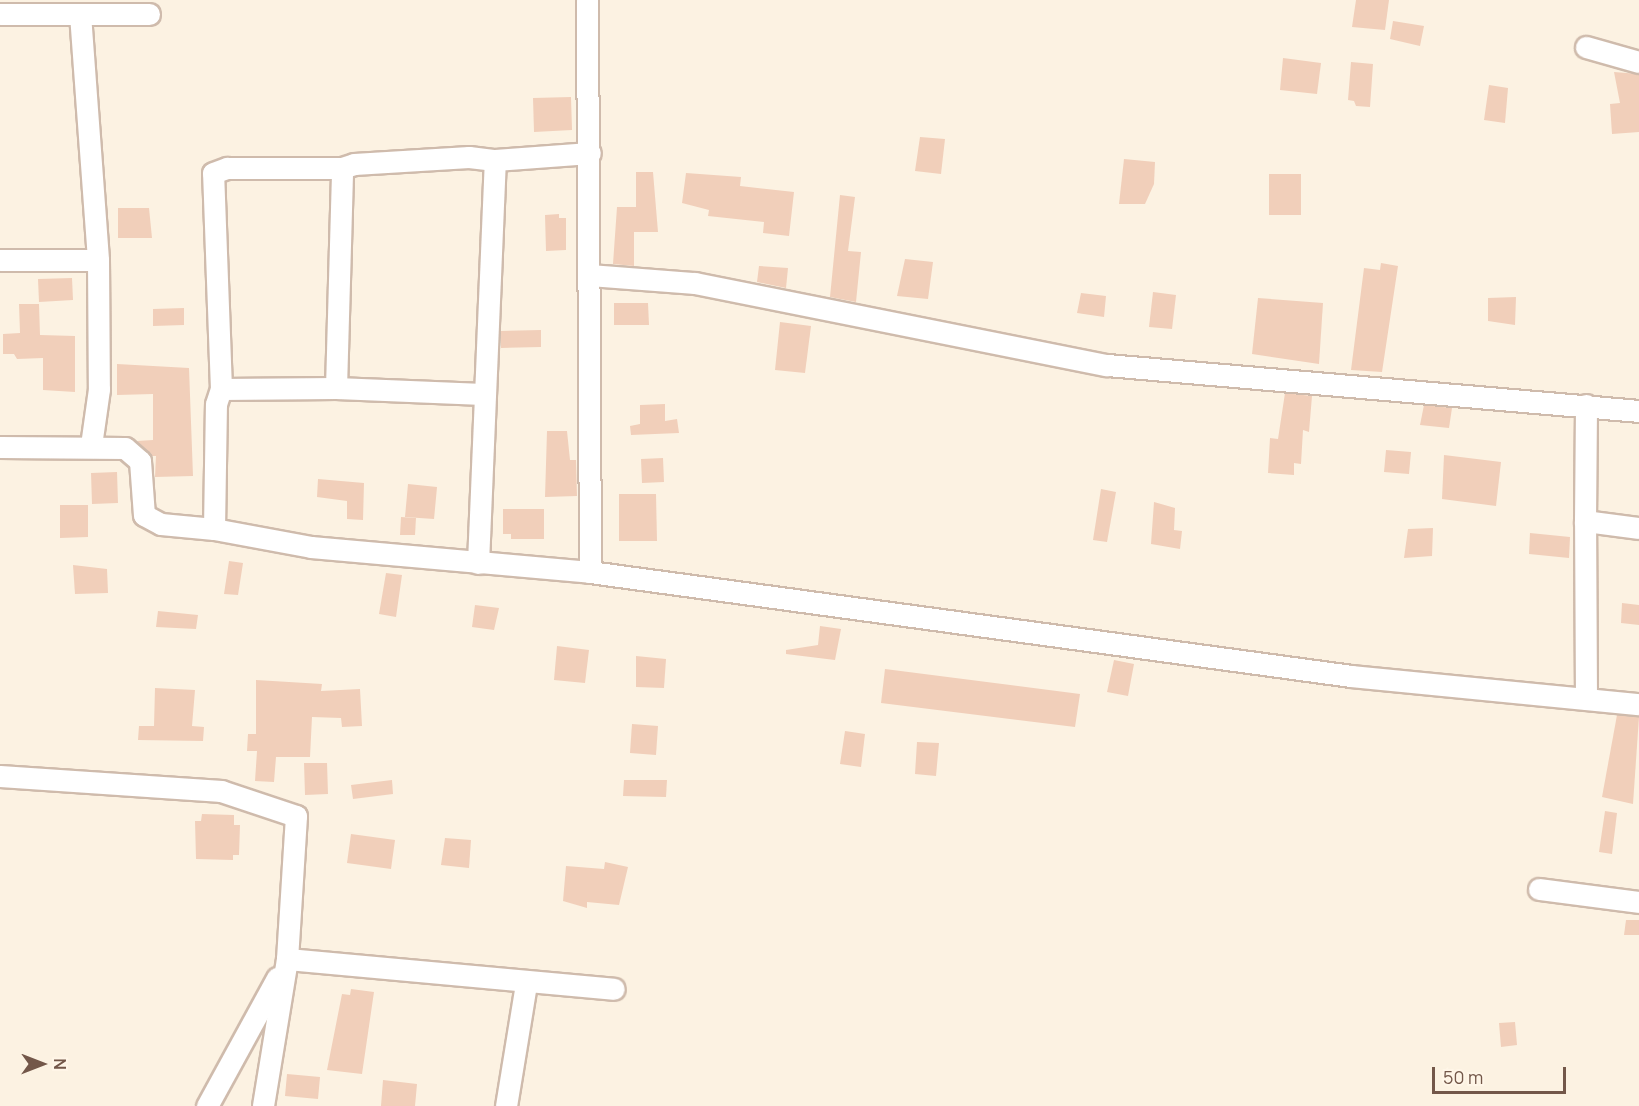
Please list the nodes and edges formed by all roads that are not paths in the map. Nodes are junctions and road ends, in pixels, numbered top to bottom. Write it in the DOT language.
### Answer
graph roads {
  1 [pos="587,0"];
  2 [pos="0,14"];
  3 [pos="80,14"];
  4 [pos="149,14"];
  5 [pos="1586,47"];
  6 [pos="1639,62"];
  7 [pos="590,153"];
  8 [pos="495,160"];
  9 [pos="342,168"];
  10 [pos="0,260"];
  11 [pos="98,260"];
  12 [pos="590,275"];
  13 [pos="336,388"];
  14 [pos="221,389"];
  15 [pos="483,394"];
  16 [pos="1586,405"];
  17 [pos="1639,411"];
  18 [pos="92,445"];
  19 [pos="0,447"];
  20 [pos="1585,521"];
  21 [pos="1639,528"];
  22 [pos="214,529"];
  23 [pos="478,563"];
  24 [pos="590,572"];
  25 [pos="1586,699"];
  26 [pos="1639,704"];
  27 [pos="0,776"];
  28 [pos="1539,889"];
  29 [pos="1639,902"];
  30 [pos="287,959"];
  31 [pos="526,984"];
  32 [pos="614,989"];
  33 [pos="207,1106"];
  34 [pos="263,1106"];
  35 [pos="506,1106"];
  1 -- 7 [label="street"];
  2 -- 3 [label="street"];
  3 -- 4 [label="street"];
  3 -- 11 [label="street"];
  5 -- 6 [label="street"];
  7 -- 8 [label="street"];
  7 -- 12 [label="street"];
  8 -- 9 [label="street"];
  8 -- 15 [label="street"];
  9 -- 13 [label="street"];
  9 -- 14 [label="street"];
  10 -- 11 [label="street"];
  11 -- 18 [label="street"];
  12 -- 16 [label="street"];
  12 -- 24 [label="street"];
  13 -- 14 [label="street"];
  13 -- 15 [label="street"];
  14 -- 22 [label="street"];
  15 -- 23 [label="street"];
  16 -- 17 [label="street"];
  16 -- 20 [label="street"];
  18 -- 19 [label="street"];
  18 -- 22 [label="street"];
  20 -- 21 [label="street"];
  20 -- 25 [label="street"];
  22 -- 23 [label="street"];
  23 -- 24 [label="street"];
  24 -- 25 [label="street"];
  25 -- 26 [label="street"];
  27 -- 30 [label="street"];
  28 -- 29 [label="street"];
  30 -- 31 [label="street"];
  30 -- 33 [label="street"];
  30 -- 34 [label="street"];
  31 -- 32 [label="street"];
  31 -- 35 [label="street"];
}
